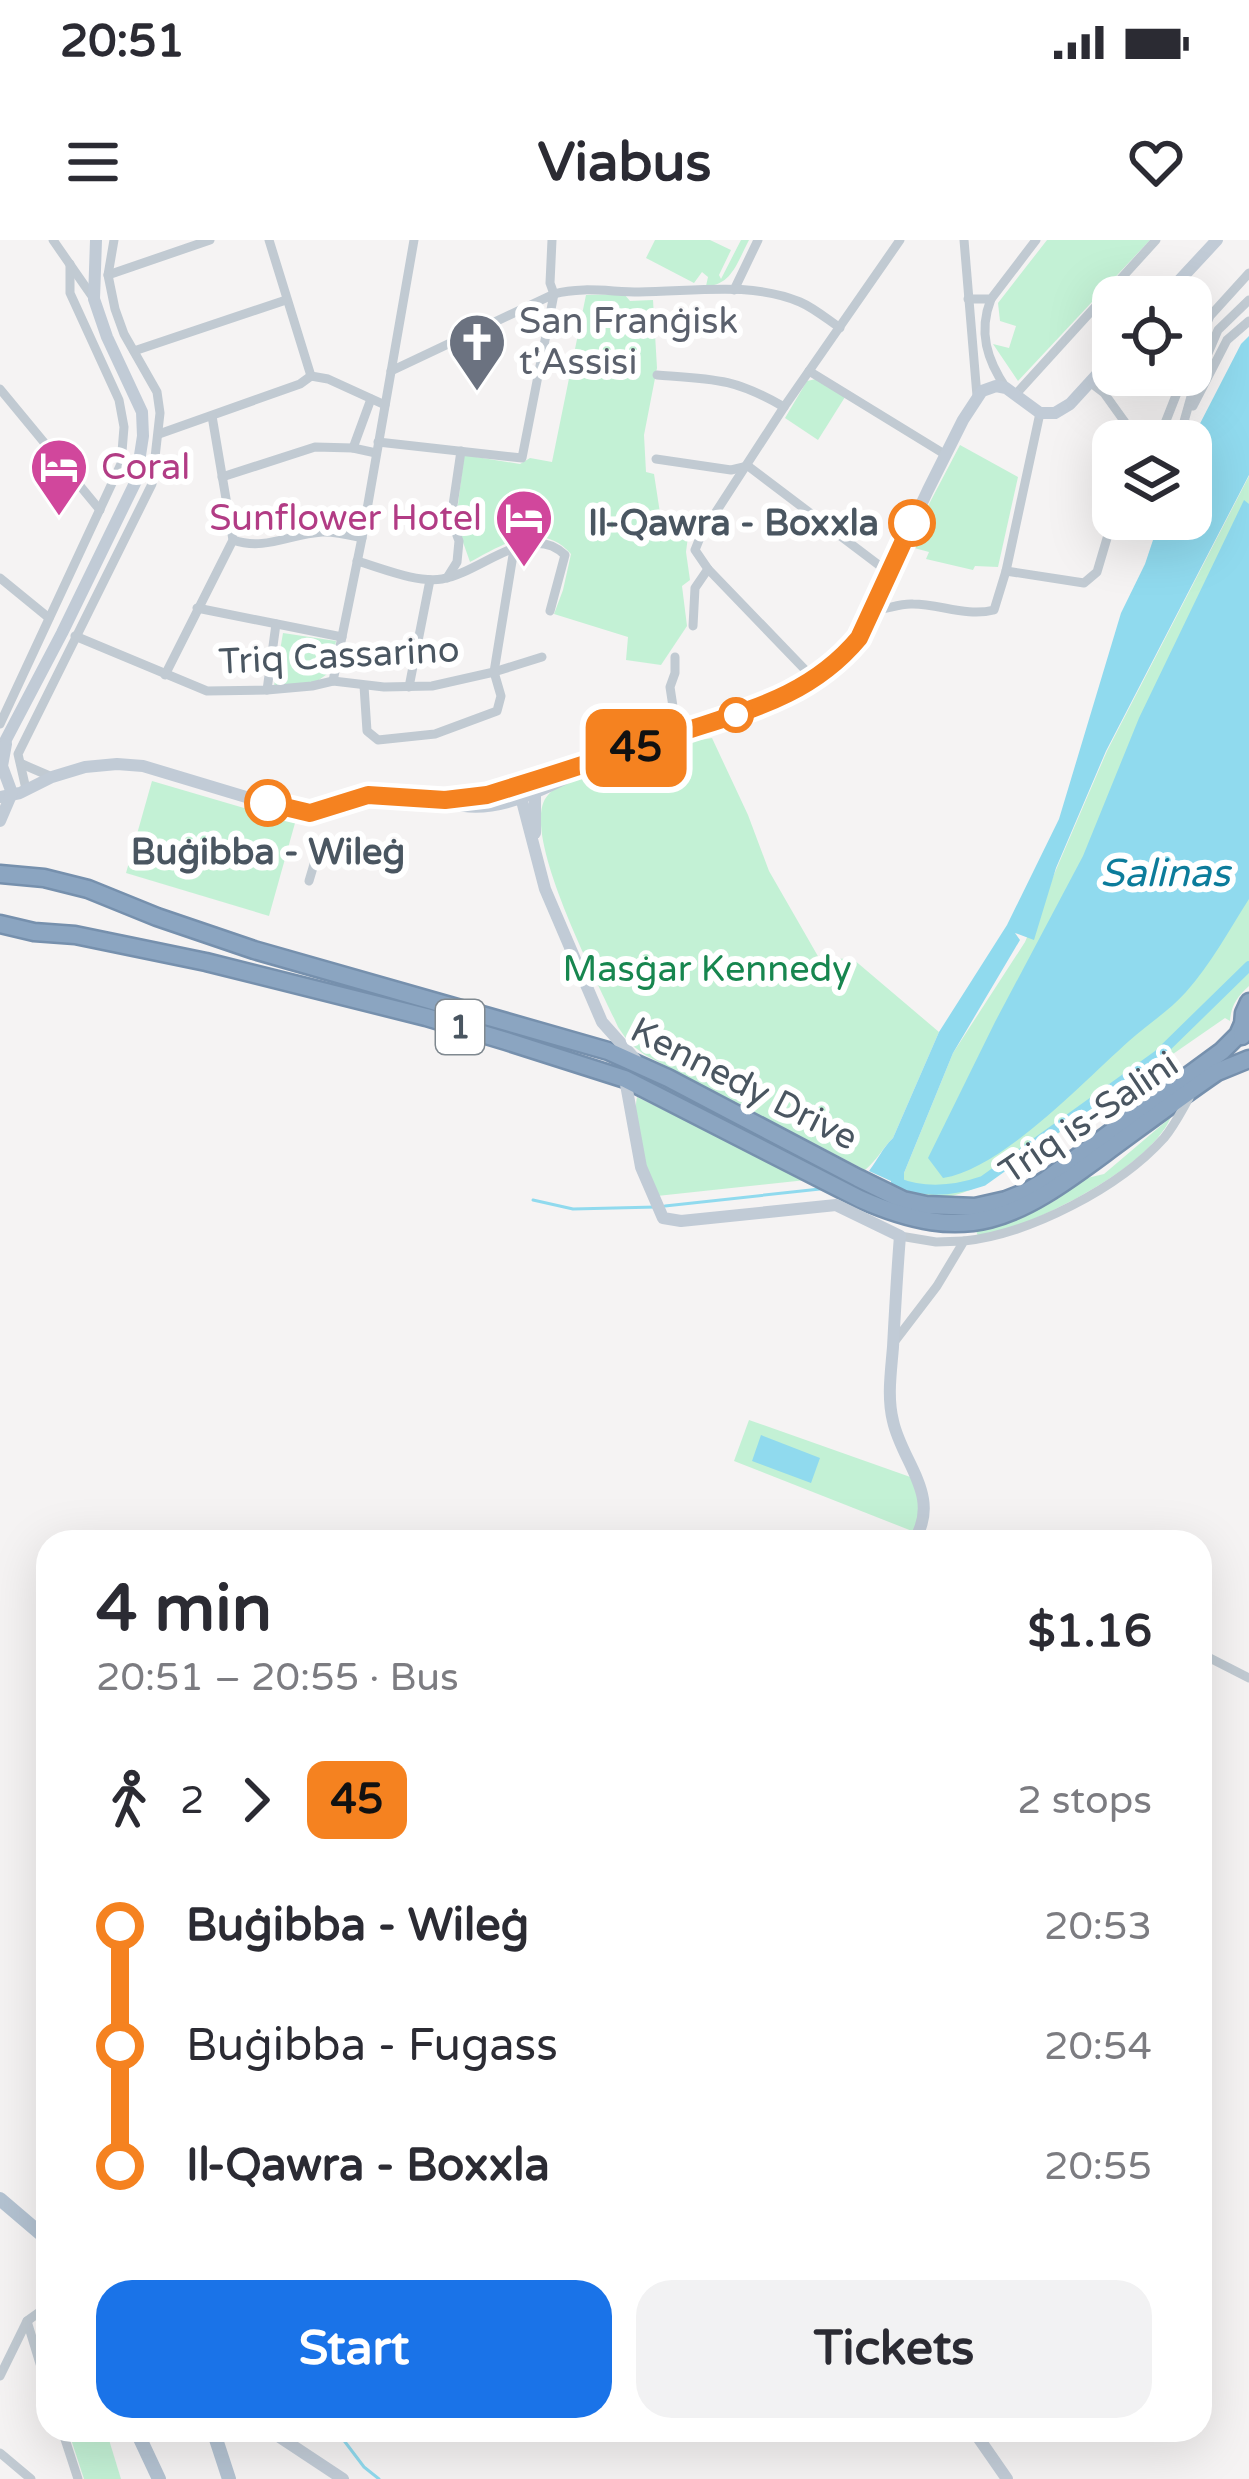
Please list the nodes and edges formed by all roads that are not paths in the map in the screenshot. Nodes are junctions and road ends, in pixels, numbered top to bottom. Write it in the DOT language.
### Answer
graph roads {
  1 [pos="53,240"];
  2 [pos="96,240"];
  3 [pos="114,240"];
  4 [pos="210,240"];
  5 [pos="269,240"];
  6 [pos="414,240"];
  7 [pos="552,240"];
  8 [pos="758,240"];
  9 [pos="900,240"];
  10 [pos="964,240"];
  11 [pos="1036,240"];
  12 [pos="1156,240"];
  13 [pos="1217,240"];
  14 [pos="93,261"];
  15 [pos="70,264"];
  16 [pos="1249,273"];
  17 [pos="109,275"];
  18 [pos="1184,276"];
  19 [pos="734,290"];
  20 [pos="554,294"];
  21 [pos="94,298"];
  22 [pos="968,299"];
  23 [pos="991,299"];
  24 [pos="286,300"];
  25 [pos="1249,300"];
  26 [pos="1212,314"];
  27 [pos="1249,321"];
  28 [pos="840,328"];
  29 [pos="134,351"];
  30 [pos="809,370"];
  31 [pos="391,371"];
  32 [pos="657,375"];
  33 [pos="311,376"];
  34 [pos="1091,383"];
  35 [pos="0,390"];
  36 [pos="1011,391"];
  37 [pos="977,396"];
  38 [pos="371,399"];
  39 [pos="385,405"];
  40 [pos="784,407"];
  41 [pos="1040,413"];
  42 [pos="212,416"];
  43 [pos="1124,420"];
  44 [pos="1184,420"];
  45 [pos="1186,420"];
  46 [pos="159,434"];
  47 [pos="353,448"];
  48 [pos="377,448"];
  49 [pos="461,451"];
  50 [pos="946,455"];
  51 [pos="656,459"];
  52 [pos="748,466"];
  53 [pos="222,477"];
  54 [pos="100,510"];
  55 [pos="362,538"];
  56 [pos="233,540"];
  57 [pos="1106,540"];
  58 [pos="514,549"];
  59 [pos="357,562"];
  60 [pos="708,569"];
  61 [pos="1006,571"];
  62 [pos="888,572"];
  63 [pos="0,578"];
  64 [pos="447,578"];
  65 [pos="430,580"];
  66 [pos="197,608"];
  67 [pos="872,610"];
  68 [pos="550,611"];
  69 [pos="49,618"];
  70 [pos="276,624"];
  71 [pos="693,626"];
  72 [pos="75,636"];
  73 [pos="342,637"];
  74 [pos="542,657"];
  75 [pos="675,657"];
  76 [pos="494,672"];
  77 [pos="164,675"];
  78 [pos="814,679"];
  79 [pos="333,681"];
  80 [pos="364,686"];
  81 [pos="409,687"];
  82 [pos="267,690"];
  83 [pos="2,716"];
  84 [pos="677,734"];
  85 [pos="3,747"];
  86 [pos="22,764"];
  87 [pos="52,777"];
  88 [pos="529,790"];
  89 [pos="16,793"];
  90 [pos="445,800"];
  91 [pos="2,819"];
  92 [pos="320,844"];
  93 [pos="0,874"];
  94 [pos="309,881"];
  95 [pos="0,920"];
  96 [pos="1249,1002"];
  97 [pos="602,1022"];
  98 [pos="1242,1026"];
  99 [pos="588,1045"];
  100 [pos="1249,1048"];
  101 [pos="1249,1059"];
  102 [pos="640,1064"];
  103 [pos="625,1079"];
  104 [pos="1194,1088"];
  105 [pos="898,1206"];
  106 [pos="900,1236"];
  107 [pos="964,1241"];
  108 [pos="893,1344"];
  109 [pos="921,1530"];
  110 [pos="1212,1659"];
  111 [pos="1249,1678"];
  112 [pos="0,2199"];
  113 [pos="36,2230"];
  114 [pos="36,2314"];
  115 [pos="27,2320"];
  116 [pos="14,2344"];
  117 [pos="32,2344"];
  118 [pos="36,2356"];
  119 [pos="0,2376"];
  120 [pos="66,2442"];
  121 [pos="142,2442"];
  122 [pos="217,2442"];
  123 [pos="287,2442"];
  124 [pos="982,2442"];
  125 [pos="0,2453"];
  126 [pos="31,2479"];
  127 [pos="78,2479"];
  128 [pos="159,2479"];
  129 [pos="229,2479"];
  130 [pos="344,2479"];
  131 [pos="1007,2479"];
  1 -- 15 [label="street"];
  2 -- 14 [label="street"];
  3 -- 17 [label="street"];
  4 -- 17 [label="street"];
  5 -- 24 [label="street"];
  6 -- 31 [label="street"];
  7 -- 20 [label="street"];
  8 -- 19 [label="street"];
  9 -- 28 [label="street"];
  10 -- 22 [label="street"];
  11 -- 23 [label="street"];
  12 -- 36 [label="street"];
  13 -- 18 [label="street"];
  14 -- 15 [label="street"];
  14 -- 21 [label="street"];
  15 -- 21 [label="street"];
  15 -- 54 [label="street"];
  16 -- 26 [label="street"];
  17 -- 29 [label="street"];
  19 -- 20 [label="street"];
  19 -- 28 [label="street"];
  20 -- 31 [label="street"];
  20 -- 49 [label="street"];
  21 -- 85 [label="street"];
  22 -- 23 [label="street"];
  22 -- 37 [label="street"];
  23 -- 36 [label="street"];
  24 -- 29 [label="street"];
  24 -- 33 [label="street"];
  25 -- 44 [label="street"];
  27 -- 45 [label="street"];
  28 -- 30 [label="street"];
  29 -- 46 [label="street"];
  30 -- 40 [label="street"];
  30 -- 50 [label="street"];
  31 -- 39 [label="street"];
  32 -- 40 [label="street"];
  33 -- 38 [label="street"];
  33 -- 42 [label="street"];
  34 -- 41 [label="street"];
  34 -- 43 [label="street"];
  35 -- 54 [label="street"];
  36 -- 37 [label="street"];
  36 -- 41 [label="street"];
  37 -- 50 [label="street"];
  38 -- 39 [label="street"];
  38 -- 47 [label="street"];
  39 -- 48 [label="street"];
  40 -- 52 [label="street"];
  41 -- 61 [label="street"];
  42 -- 46 [label="street"];
  42 -- 53 [label="street"];
  46 -- 72 [label="street"];
  47 -- 48 [label="street"];
  47 -- 53 [label="street"];
  48 -- 49 [label="street"];
  48 -- 55 [label="street"];
  49 -- 64 [label="street"];
  50 -- 62 [label="street"];
  51 -- 52 [label="street"];
  52 -- 60 [label="street"];
  52 -- 62 [label="street"];
  53 -- 56 [label="street"];
  54 -- 69 [label="street"];
  55 -- 56 [label="street"];
  55 -- 59 [label="street"];
  56 -- 66 [label="street"];
  57 -- 61 [label="street"];
  58 -- 64 [label="street"];
  58 -- 68 [label="street"];
  58 -- 76 [label="street"];
  59 -- 65 [label="street"];
  59 -- 73 [label="street"];
  60 -- 71 [label="street"];
  60 -- 78 [label="street"];
  61 -- 67 [label="street"];
  62 -- 67 [label="street"];
  63 -- 69 [label="street"];
  64 -- 65 [label="street"];
  65 -- 81 [label="street"];
  66 -- 70 [label="street"];
  66 -- 77 [label="street"];
  67 -- 78 [label="street"];
  69 -- 83 [label="street"];
  70 -- 73 [label="street"];
  70 -- 82 [label="street"];
  72 -- 77 [label="street, Triq Cassarino"];
  72 -- 86 [label="street"];
  73 -- 79 [label="street"];
  74 -- 76 [label="street, Triq Cassarino"];
  75 -- 84 [label="street"];
  76 -- 80 [label="street"];
  76 -- 81 [label="street, Triq Cassarino"];
  77 -- 82 [label="street, Triq Cassarino"];
  78 -- 84 [label="street"];
  79 -- 80 [label="street, Triq Cassarino"];
  79 -- 82 [label="street, Triq Cassarino"];
  80 -- 81 [label="street, Triq Cassarino"];
  84 -- 88 [label="street"];
  85 -- 89 [label="street"];
  86 -- 87 [label="street"];
  86 -- 89 [label="street"];
  87 -- 89 [label="street"];
  87 -- 90 [label="street"];
  88 -- 90 [label="street"];
  88 -- 90 [label="street"];
  88 -- 97 [label="street"];
  89 -- 91 [label="street"];
  92 -- 94 [label="street"];
  93 -- 99 [label="highway, Kennedy Drive / 1"];
  95 -- 103 [label="highway, Kennedy Drive / 1"];
  96 -- 98 [label="highway, 1"];
  97 -- 99 [label="street"];
  97 -- 102 [label="street"];
  98 -- 100 [label="highway"];
  98 -- 105 [label="highway, Triq is-Salini / 1"];
  99 -- 102 [label="highway, Kennedy Drive / 1"];
  101 -- 104 [label="highway, Triq is-Salini / 1"];
  102 -- 105 [label="highway, Kennedy Drive / 1"];
  103 -- 105 [label="highway, Kennedy Drive / 1"];
  103 -- 106 [label="street"];
  104 -- 105 [label="highway, Triq is-Salini / 1"];
  104 -- 107 [label="street"];
  106 -- 107 [label="street"];
  106 -- 108 [label="street"];
  107 -- 108 [label="street"];
  108 -- 109 [label="street"];
  110 -- 111 [label="street"];
  112 -- 113 [label="main road"];
  114 -- 115 [label="street"];
  115 -- 116 [label="street"];
  115 -- 117 [label="street"];
  116 -- 117 [label="street"];
  116 -- 119 [label="street"];
  117 -- 118 [label="street"];
  120 -- 127 [label="street"];
  121 -- 128 [label="main road"];
  122 -- 129 [label="main road"];
  123 -- 130 [label="street"];
  124 -- 131 [label="street"];
  125 -- 126 [label="street"];
}
